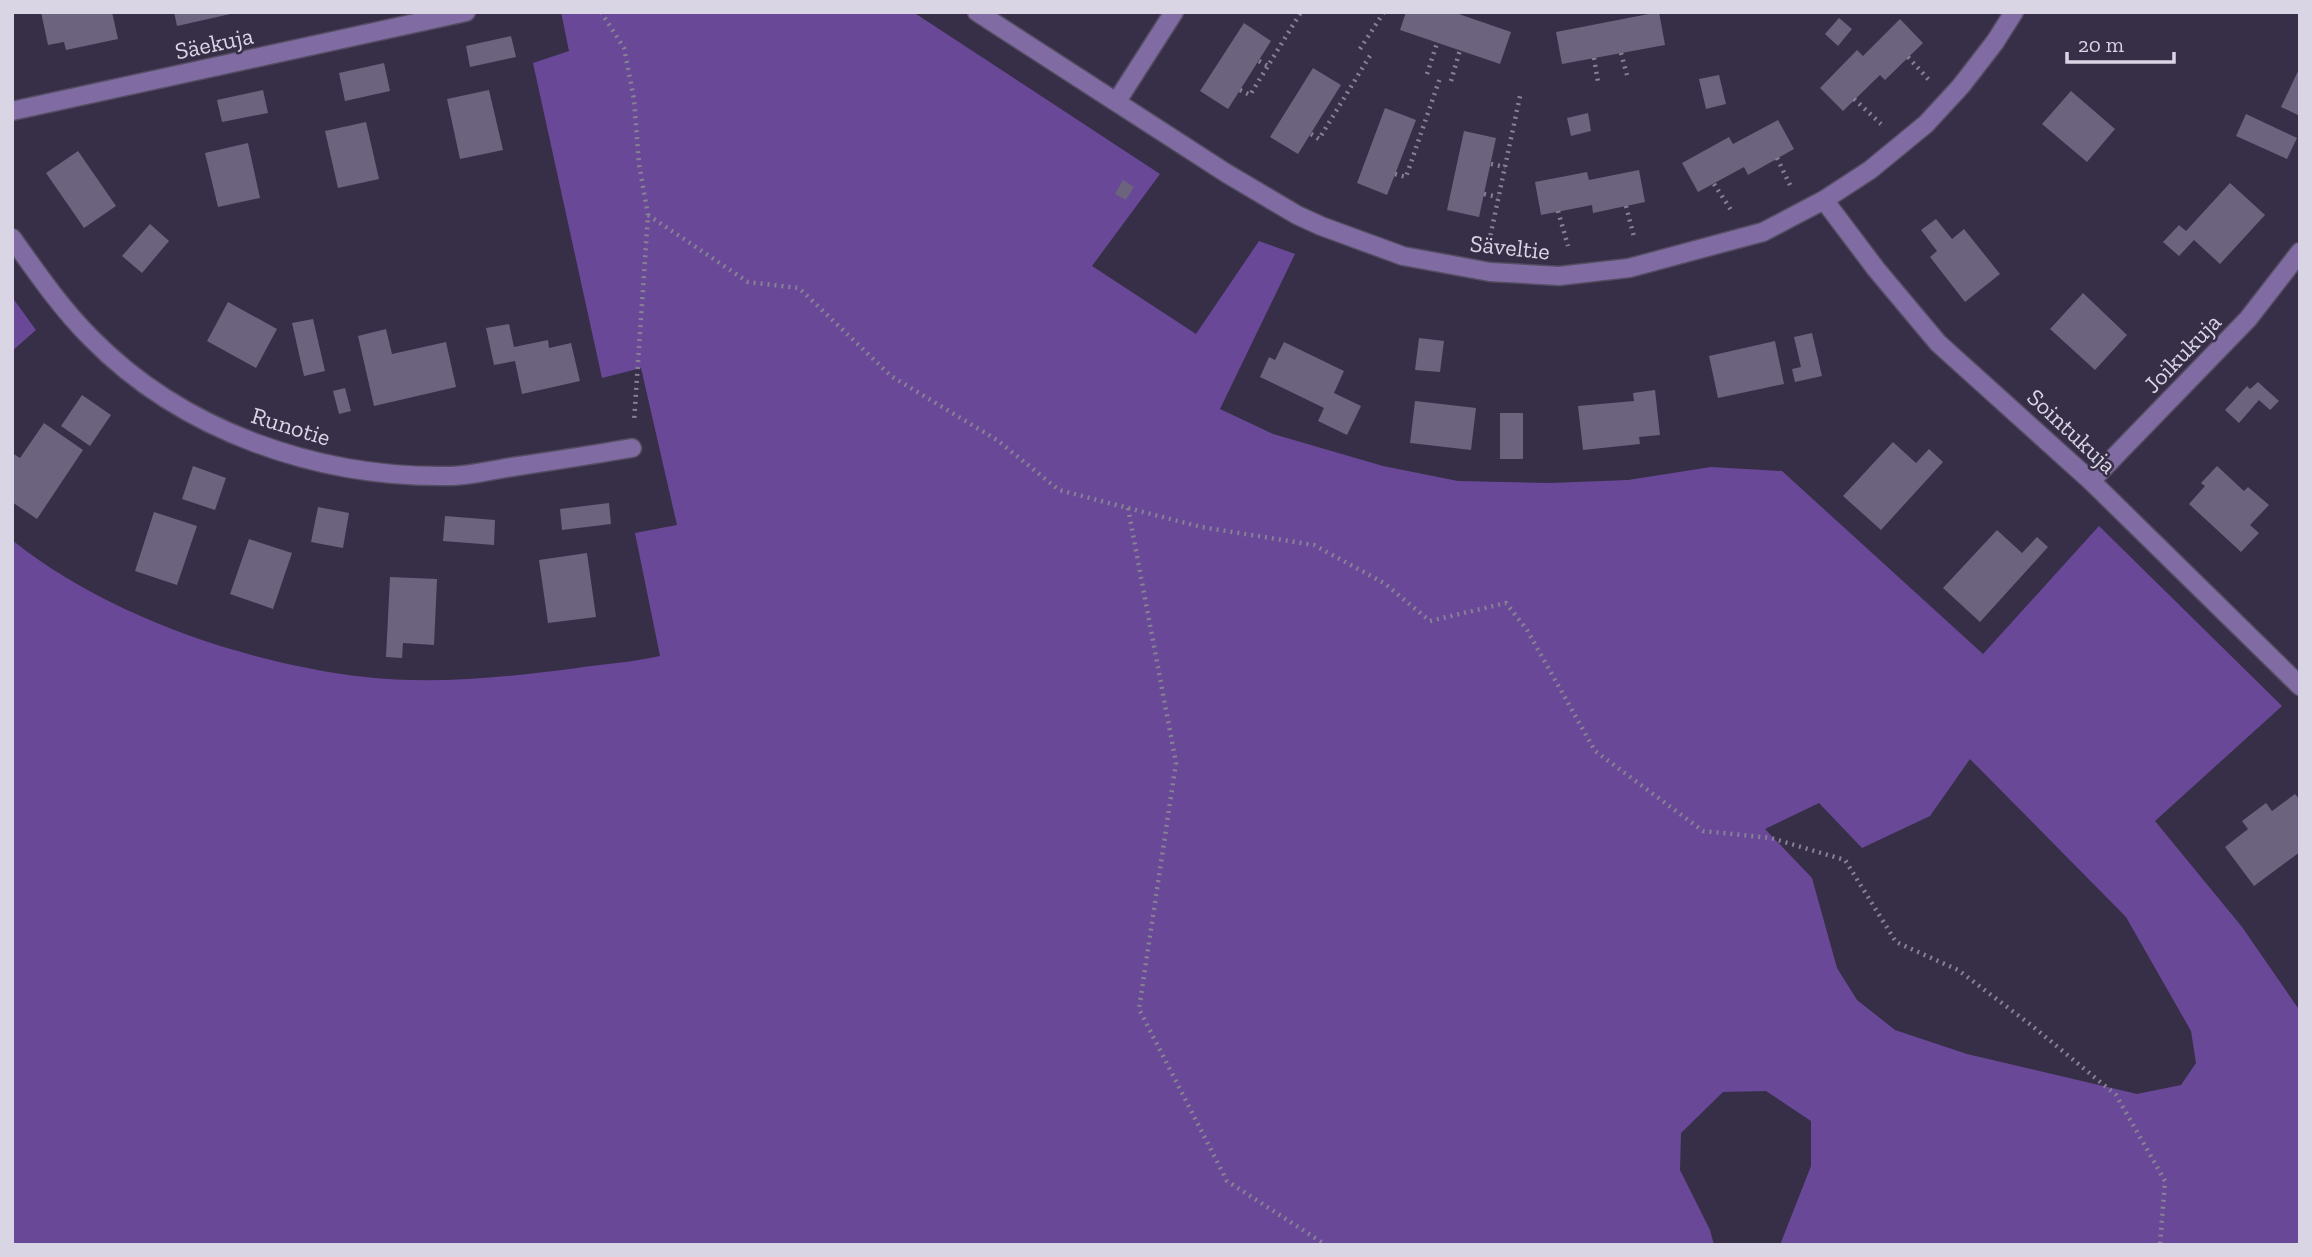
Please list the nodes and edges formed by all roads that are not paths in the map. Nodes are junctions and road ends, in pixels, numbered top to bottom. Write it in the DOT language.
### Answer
graph roads {
  1 [pos="466,12"];
  2 [pos="977,12"];
  3 [pos="1174,12"];
  4 [pos="2014,12"];
  5 [pos="1117,101"];
  6 [pos="12,111"];
  7 [pos="1824,200"];
  8 [pos="12,238"];
  9 [pos="2300,252"];
  10 [pos="632,448"];
  11 [pos="2091,481"];
  12 [pos="2300,686"];
  1 -- 6 [label="street, Säekuja"];
  2 -- 5 [label="street, Säveltie"];
  3 -- 5 [label="street"];
  4 -- 7 [label="street, Säveltie"];
  5 -- 7 [label="street, Säveltie"];
  7 -- 11 [label="street, Sointukuja"];
  8 -- 10 [label="street, Runotie"];
  9 -- 11 [label="street, Joikukuja"];
  11 -- 12 [label="street, Sointukuja"];
}
